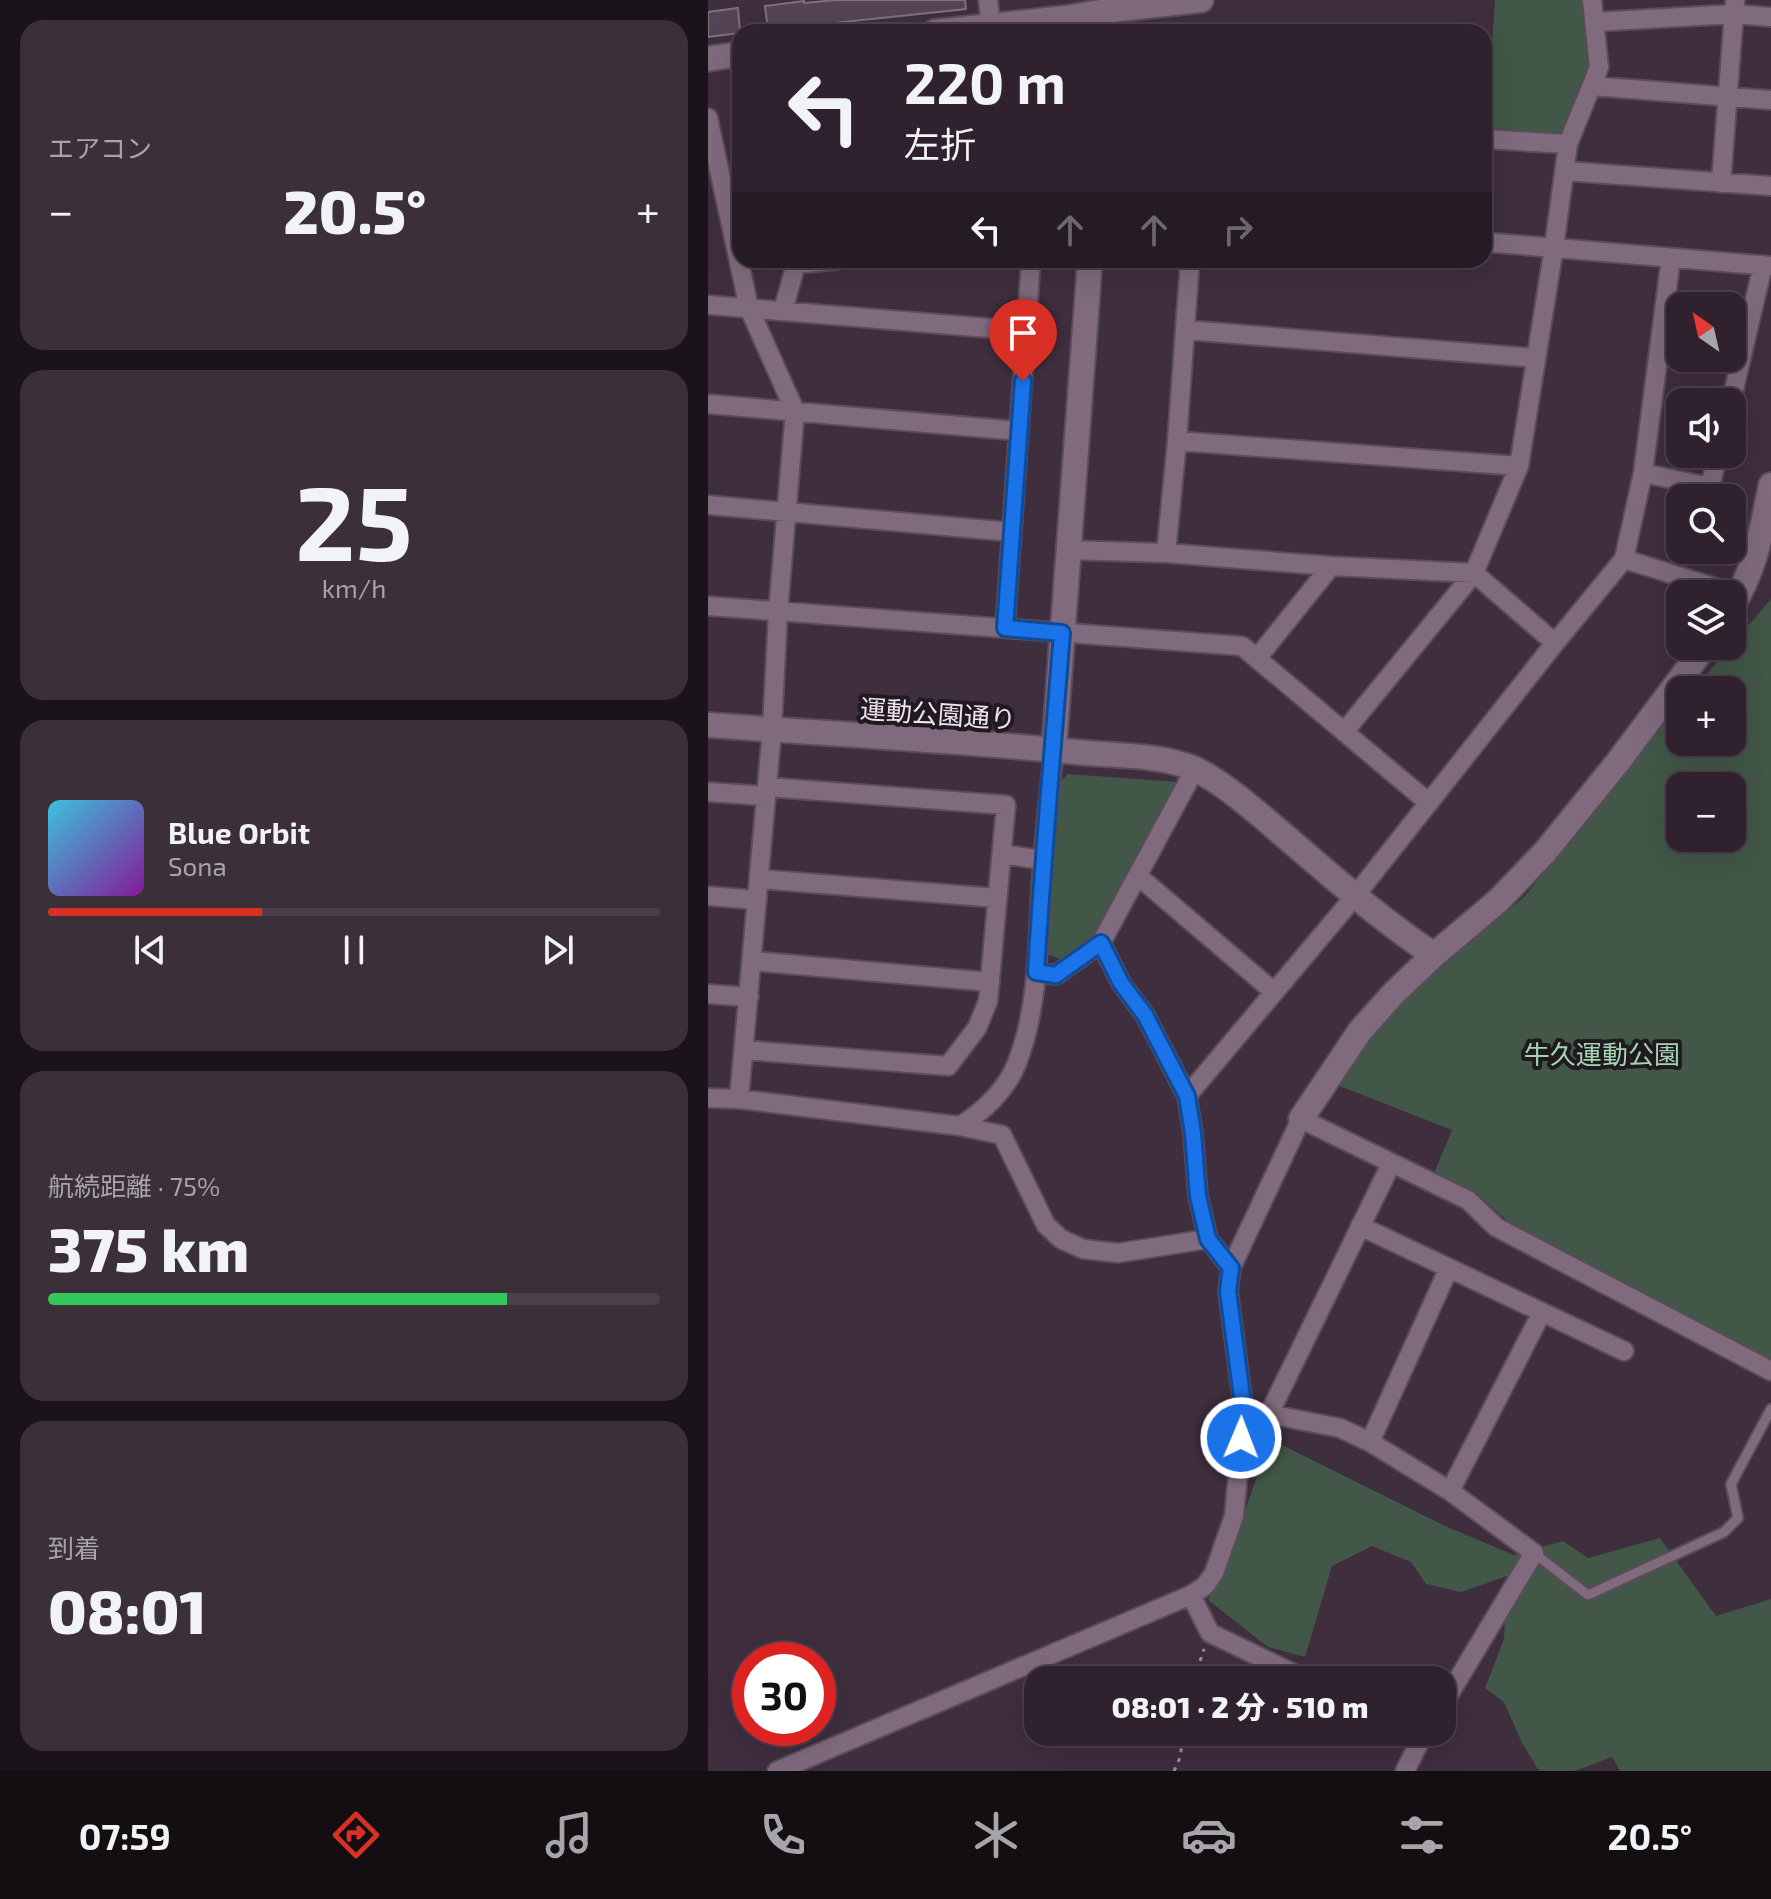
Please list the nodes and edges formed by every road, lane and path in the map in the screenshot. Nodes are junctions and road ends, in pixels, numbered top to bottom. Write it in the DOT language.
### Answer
graph roads {
  1 [pos="988,0"];
  2 [pos="1198,0"];
  3 [pos="1592,0"];
  4 [pos="1735,7"];
  5 [pos="1090,15"];
  6 [pos="1771,17"];
  7 [pos="1594,22"];
  8 [pos="991,24"];
  9 [pos="1009,24"];
  10 [pos="732,55"];
  11 [pos="708,59"];
  12 [pos="1592,86"];
  13 [pos="1727,96"];
  14 [pos="1771,100"];
  15 [pos="708,118"];
  16 [pos="1492,139"];
  17 [pos="1568,144"];
  18 [pos="1565,171"];
  19 [pos="714,177"];
  20 [pos="1721,183"];
  21 [pos="1771,186"];
  22 [pos="1492,243"];
  23 [pos="732,244"];
  24 [pos="1554,247"];
  25 [pos="1671,258"];
  26 [pos="1767,265"];
  27 [pos="738,268"];
  28 [pos="795,268"];
  29 [pos="1030,268"];
  30 [pos="1089,268"];
  31 [pos="1190,268"];
  32 [pos="708,305"];
  33 [pos="749,308"];
  34 [pos="783,311"];
  35 [pos="1186,330"];
  36 [pos="1026,331"];
  37 [pos="1535,358"];
  38 [pos="1735,388"];
  39 [pos="708,404"];
  40 [pos="795,411"];
  41 [pos="1019,431"];
  42 [pos="1177,441"];
  43 [pos="1519,466"];
  44 [pos="1715,468"];
  45 [pos="1643,473"];
  46 [pos="1771,485"];
  47 [pos="708,505"];
  48 [pos="787,511"];
  49 [pos="1012,532"];
  50 [pos="1068,550"];
  51 [pos="1166,553"];
  52 [pos="1624,559"];
  53 [pos="1331,566"];
  54 [pos="1474,573"];
  55 [pos="1681,580"];
  56 [pos="1746,580"];
  57 [pos="708,606"];
  58 [pos="778,612"];
  59 [pos="1005,628"];
  60 [pos="1062,633"];
  61 [pos="1555,643"];
  62 [pos="1258,657"];
  63 [pos="1694,660"];
  64 [pos="708,725"];
  65 [pos="772,730"];
  66 [pos="1344,732"];
  67 [pos="1054,749"];
  68 [pos="1195,769"];
  69 [pos="708,792"];
  70 [pos="766,792"];
  71 [pos="1429,803"];
  72 [pos="1002,854"];
  73 [pos="1043,860"];
  74 [pos="1138,876"];
  75 [pos="759,879"];
  76 [pos="708,896"];
  77 [pos="1355,896"];
  78 [pos="997,898"];
  79 [pos="757,900"];
  80 [pos="1101,943"];
  81 [pos="1434,955"];
  82 [pos="752,961"];
  83 [pos="1036,972"];
  84 [pos="990,982"];
  85 [pos="1274,992"];
  86 [pos="708,994"];
  87 [pos="749,997"];
  88 [pos="744,1050"];
  89 [pos="1187,1096"];
  90 [pos="708,1098"];
  91 [pos="739,1099"];
  92 [pos="1301,1119"];
  93 [pos="960,1126"];
  94 [pos="1391,1164"];
  95 [pos="1360,1226"];
  96 [pos="1208,1239"];
  97 [pos="1231,1268"];
  98 [pos="1449,1268"];
  99 [pos="1542,1312"];
  100 [pos="1624,1351"];
  101 [pos="1771,1371"];
  102 [pos="1771,1409"];
  103 [pos="1244,1412"];
  104 [pos="1269,1414"];
  105 [pos="1370,1442"];
  106 [pos="1450,1491"];
  107 [pos="1534,1553"];
  108 [pos="1191,1595"];
  109 [pos="1210,1633"];
  110 [pos="1199,1666"];
  111 [pos="1278,1666"];
  112 [pos="1456,1683"];
  113 [pos="1182,1746"];
  114 [pos="1414,1746"];
  115 [pos="777,1771"];
  116 [pos="1174,1771"];
  117 [pos="1405,1771"];
  1 -- 8 [label="street"];
  2 -- 5 [label="street"];
  3 -- 7 [label="street"];
  4 -- 6 [label="street"];
  4 -- 7 [label="street"];
  4 -- 13 [label="street"];
  5 -- 9 [label="street"];
  7 -- 12 [label="street"];
  10 -- 11 [label="street"];
  12 -- 13 [label="street"];
  12 -- 17 [label="street"];
  13 -- 14 [label="street"];
  13 -- 20 [label="street"];
  15 -- 19 [label="street"];
  16 -- 17 [label="street"];
  17 -- 18 [label="street"];
  18 -- 20 [label="street"];
  18 -- 24 [label="street"];
  19 -- 23 [label="street"];
  20 -- 21 [label="street"];
  22 -- 24 [label="street"];
  24 -- 25 [label="street"];
  24 -- 37 [label="street"];
  25 -- 26 [label="street"];
  25 -- 45 [label="street"];
  26 -- 38 [label="street"];
  27 -- 33 [label="street"];
  28 -- 34 [label="street"];
  29 -- 36 [label="street"];
  30 -- 50 [label="street"];
  31 -- 35 [label="street"];
  32 -- 33 [label="street"];
  33 -- 34 [label="street"];
  33 -- 40 [label="street"];
  34 -- 36 [label="street"];
  35 -- 37 [label="street"];
  35 -- 42 [label="street"];
  36 -- 41 [label="street"];
  37 -- 43 [label="street"];
  39 -- 40 [label="street"];
  40 -- 41 [label="street"];
  40 -- 48 [label="street"];
  41 -- 49 [label="street"];
  42 -- 43 [label="street"];
  42 -- 51 [label="street"];
  43 -- 54 [label="street"];
  44 -- 45 [label="street"];
  45 -- 52 [label="street"];
  46 -- 56 [label="street"];
  47 -- 48 [label="street"];
  48 -- 49 [label="street"];
  48 -- 58 [label="street"];
  49 -- 59 [label="street"];
  50 -- 51 [label="street"];
  50 -- 60 [label="street"];
  51 -- 53 [label="street"];
  52 -- 55 [label="street"];
  52 -- 61 [label="street"];
  53 -- 54 [label="street"];
  53 -- 62 [label="street"];
  54 -- 61 [label="street"];
  54 -- 66 [label="street"];
  57 -- 58 [label="street"];
  58 -- 59 [label="street"];
  58 -- 65 [label="street"];
  59 -- 60 [label="street"];
  60 -- 62 [label="street"];
  60 -- 67 [label="street"];
  61 -- 71 [label="street"];
  62 -- 66 [label="street"];
  63 -- 81 [label="street"];
  64 -- 65 [label="street, 運動公園通り"];
  65 -- 67 [label="street, 運動公園通り"];
  65 -- 70 [label="street"];
  66 -- 71 [label="street"];
  67 -- 68 [label="street, 運動公園通り"];
  67 -- 73 [label="street"];
  68 -- 74 [label="street"];
  68 -- 77 [label="street, 運動公園通り"];
  69 -- 70 [label="street"];
  70 -- 72 [label="street"];
  70 -- 75 [label="street"];
  71 -- 77 [label="street"];
  72 -- 73 [label="street"];
  72 -- 78 [label="street"];
  73 -- 83 [label="street"];
  74 -- 80 [label="street"];
  74 -- 85 [label="street"];
  75 -- 78 [label="street"];
  75 -- 79 [label="street"];
  76 -- 79 [label="street"];
  77 -- 81 [label="street, 運動公園通り"];
  77 -- 85 [label="street"];
  78 -- 84 [label="street"];
  79 -- 82 [label="street"];
  80 -- 83 [label="street"];
  80 -- 89 [label="street"];
  81 -- 92 [label="street"];
  82 -- 84 [label="street"];
  82 -- 87 [label="street"];
  83 -- 93 [label="street"];
  84 -- 88 [label="street"];
  85 -- 89 [label="street"];
  86 -- 87 [label="street"];
  87 -- 88 [label="street"];
  88 -- 91 [label="street"];
  89 -- 96 [label="street"];
  90 -- 91 [label="street"];
  91 -- 93 [label="street"];
  92 -- 94 [label="street"];
  92 -- 97 [label="street"];
  93 -- 96 [label="street"];
  94 -- 95 [label="street"];
  94 -- 101 [label="street"];
  95 -- 98 [label="street"];
  95 -- 104 [label="street"];
  96 -- 97 [label="street"];
  97 -- 103 [label="street"];
  98 -- 99 [label="street"];
  98 -- 105 [label="street"];
  99 -- 100 [label="street"];
  99 -- 106 [label="street"];
  102 -- 107 [label="lane"];
  103 -- 104 [label="street"];
  103 -- 108 [label="street"];
  104 -- 105 [label="street"];
  105 -- 106 [label="street"];
  106 -- 107 [label="street"];
  107 -- 112 [label="street"];
  108 -- 109 [label="street"];
  108 -- 115 [label="street"];
  109 -- 110 [label="path"];
  109 -- 111 [label="street"];
  113 -- 116 [label="path"];
  114 -- 117 [label="street"];
}
